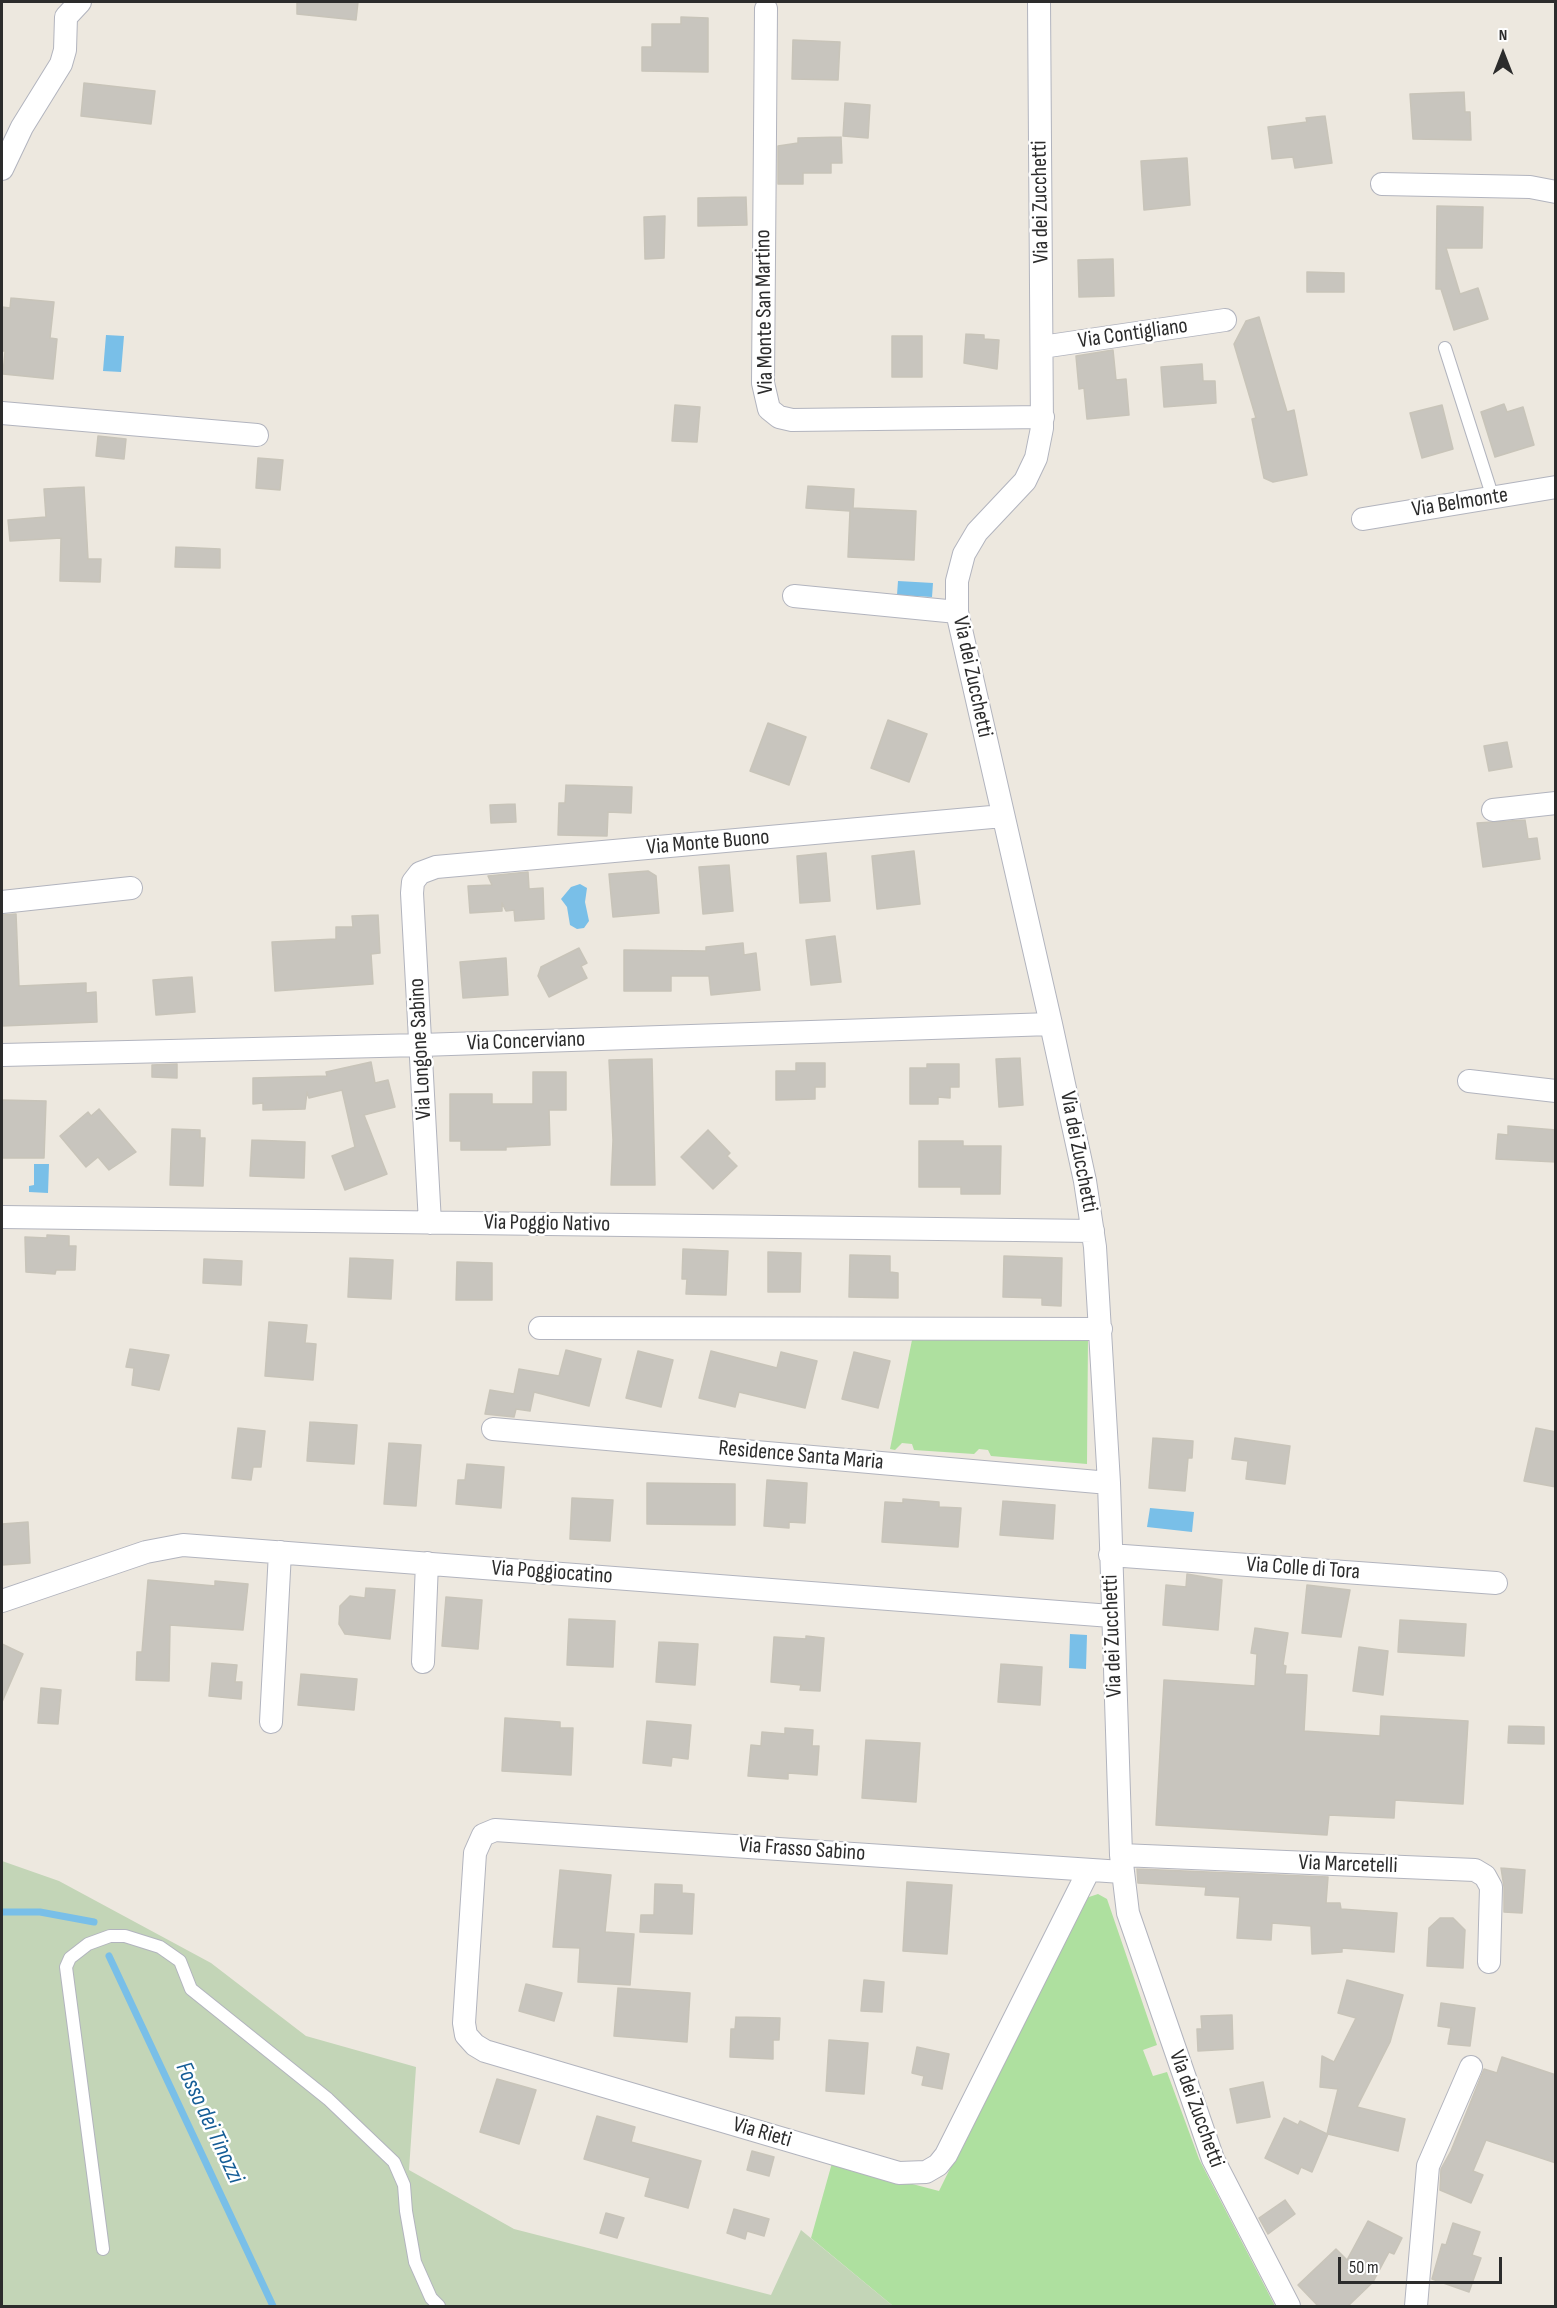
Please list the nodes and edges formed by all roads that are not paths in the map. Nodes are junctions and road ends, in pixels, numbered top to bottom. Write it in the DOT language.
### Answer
graph roads {
  1 [pos="1039,2"];
  2 [pos="67,5"];
  3 [pos="766,9"];
  4 [pos="2,169"];
  5 [pos="1382,184"];
  6 [pos="1556,192"];
  7 [pos="1225,320"];
  8 [pos="1042,347"];
  9 [pos="1445,348"];
  10 [pos="2,413"];
  11 [pos="1043,417"];
  12 [pos="258,435"];
  13 [pos="1556,487"];
  14 [pos="1493,498"];
  15 [pos="1364,519"];
  16 [pos="794,596"];
  17 [pos="957,612"];
  18 [pos="1556,803"];
  19 [pos="1493,810"];
  20 [pos="1003,816"];
  21 [pos="416,876"];
  22 [pos="131,888"];
  23 [pos="2,902"];
  24 [pos="1051,1024"];
  25 [pos="421,1046"];
  26 [pos="2,1055"];
  27 [pos="1469,1081"];
  28 [pos="1556,1091"];
  29 [pos="2,1217"];
  30 [pos="430,1223"];
  31 [pos="1093,1231"];
  32 [pos="540,1328"];
  33 [pos="1101,1329"];
  34 [pos="493,1429"];
  35 [pos="1109,1483"];
  36 [pos="280,1552"];
  37 [pos="1110,1555"];
  38 [pos="427,1563"];
  39 [pos="1496,1583"];
  40 [pos="2,1601"];
  41 [pos="1111,1616"];
  42 [pos="423,1662"];
  43 [pos="271,1722"];
  44 [pos="483,1835"];
  45 [pos="1121,1864"];
  46 [pos="1089,1870"];
  47 [pos="1489,1962"];
  48 [pos="1471,2067"];
  49 [pos="104,2249"];
  50 [pos="439,2307"];
  51 [pos="1289,2307"];
  52 [pos="1416,2307"];
  1 -- 8 [label="street, Via dei Zucchetti"];
  2 -- 4 [label="street"];
  3 -- 11 [label="street, Via Monte San Martino"];
  5 -- 6 [label="street"];
  7 -- 8 [label="street, Via Contigliano"];
  8 -- 11 [label="street, Via dei Zucchetti"];
  9 -- 14 [label="lane"];
  10 -- 12 [label="street"];
  11 -- 17 [label="street, Via dei Zucchetti"];
  13 -- 14 [label="street, Via Belmonte"];
  14 -- 15 [label="street, Via Belmonte"];
  16 -- 17 [label="street"];
  17 -- 20 [label="street, Via dei Zucchetti"];
  18 -- 19 [label="street"];
  20 -- 21 [label="street, Via Monte Buono"];
  20 -- 24 [label="street, Via dei Zucchetti"];
  21 -- 25 [label="street, Via Longone Sabino"];
  22 -- 23 [label="street"];
  24 -- 25 [label="street, Via Concerviano"];
  24 -- 31 [label="street, Via dei Zucchetti"];
  25 -- 26 [label="street, Via Concerviano"];
  25 -- 30 [label="street, Via Longone Sabino"];
  27 -- 28 [label="street"];
  29 -- 30 [label="street, Via Poggio Nativo"];
  30 -- 31 [label="street, Via Poggio Nativo"];
  31 -- 33 [label="street, Via dei Zucchetti"];
  32 -- 33 [label="street"];
  33 -- 35 [label="street, Via dei Zucchetti"];
  34 -- 35 [label="street, Residence Santa Maria"];
  35 -- 37 [label="street, Via dei Zucchetti"];
  36 -- 38 [label="street, Via Poggiocatino"];
  36 -- 40 [label="street, Via Poggiocatino"];
  36 -- 43 [label="street"];
  37 -- 39 [label="street, Via Colle di Tora"];
  37 -- 41 [label="street, Via dei Zucchetti"];
  38 -- 41 [label="street, Via Poggiocatino"];
  38 -- 42 [label="street"];
  41 -- 45 [label="street, Via dei Zucchetti"];
  44 -- 46 [label="street, Via Frasso Sabino"];
  44 -- 46 [label="street, Via Rieti"];
  45 -- 46 [label="street, Via Frasso Sabino"];
  45 -- 47 [label="street, Via Marcetelli"];
  45 -- 51 [label="street, Via dei Zucchetti"];
  48 -- 52 [label="street"];
  49 -- 50 [label="lane"];
}
